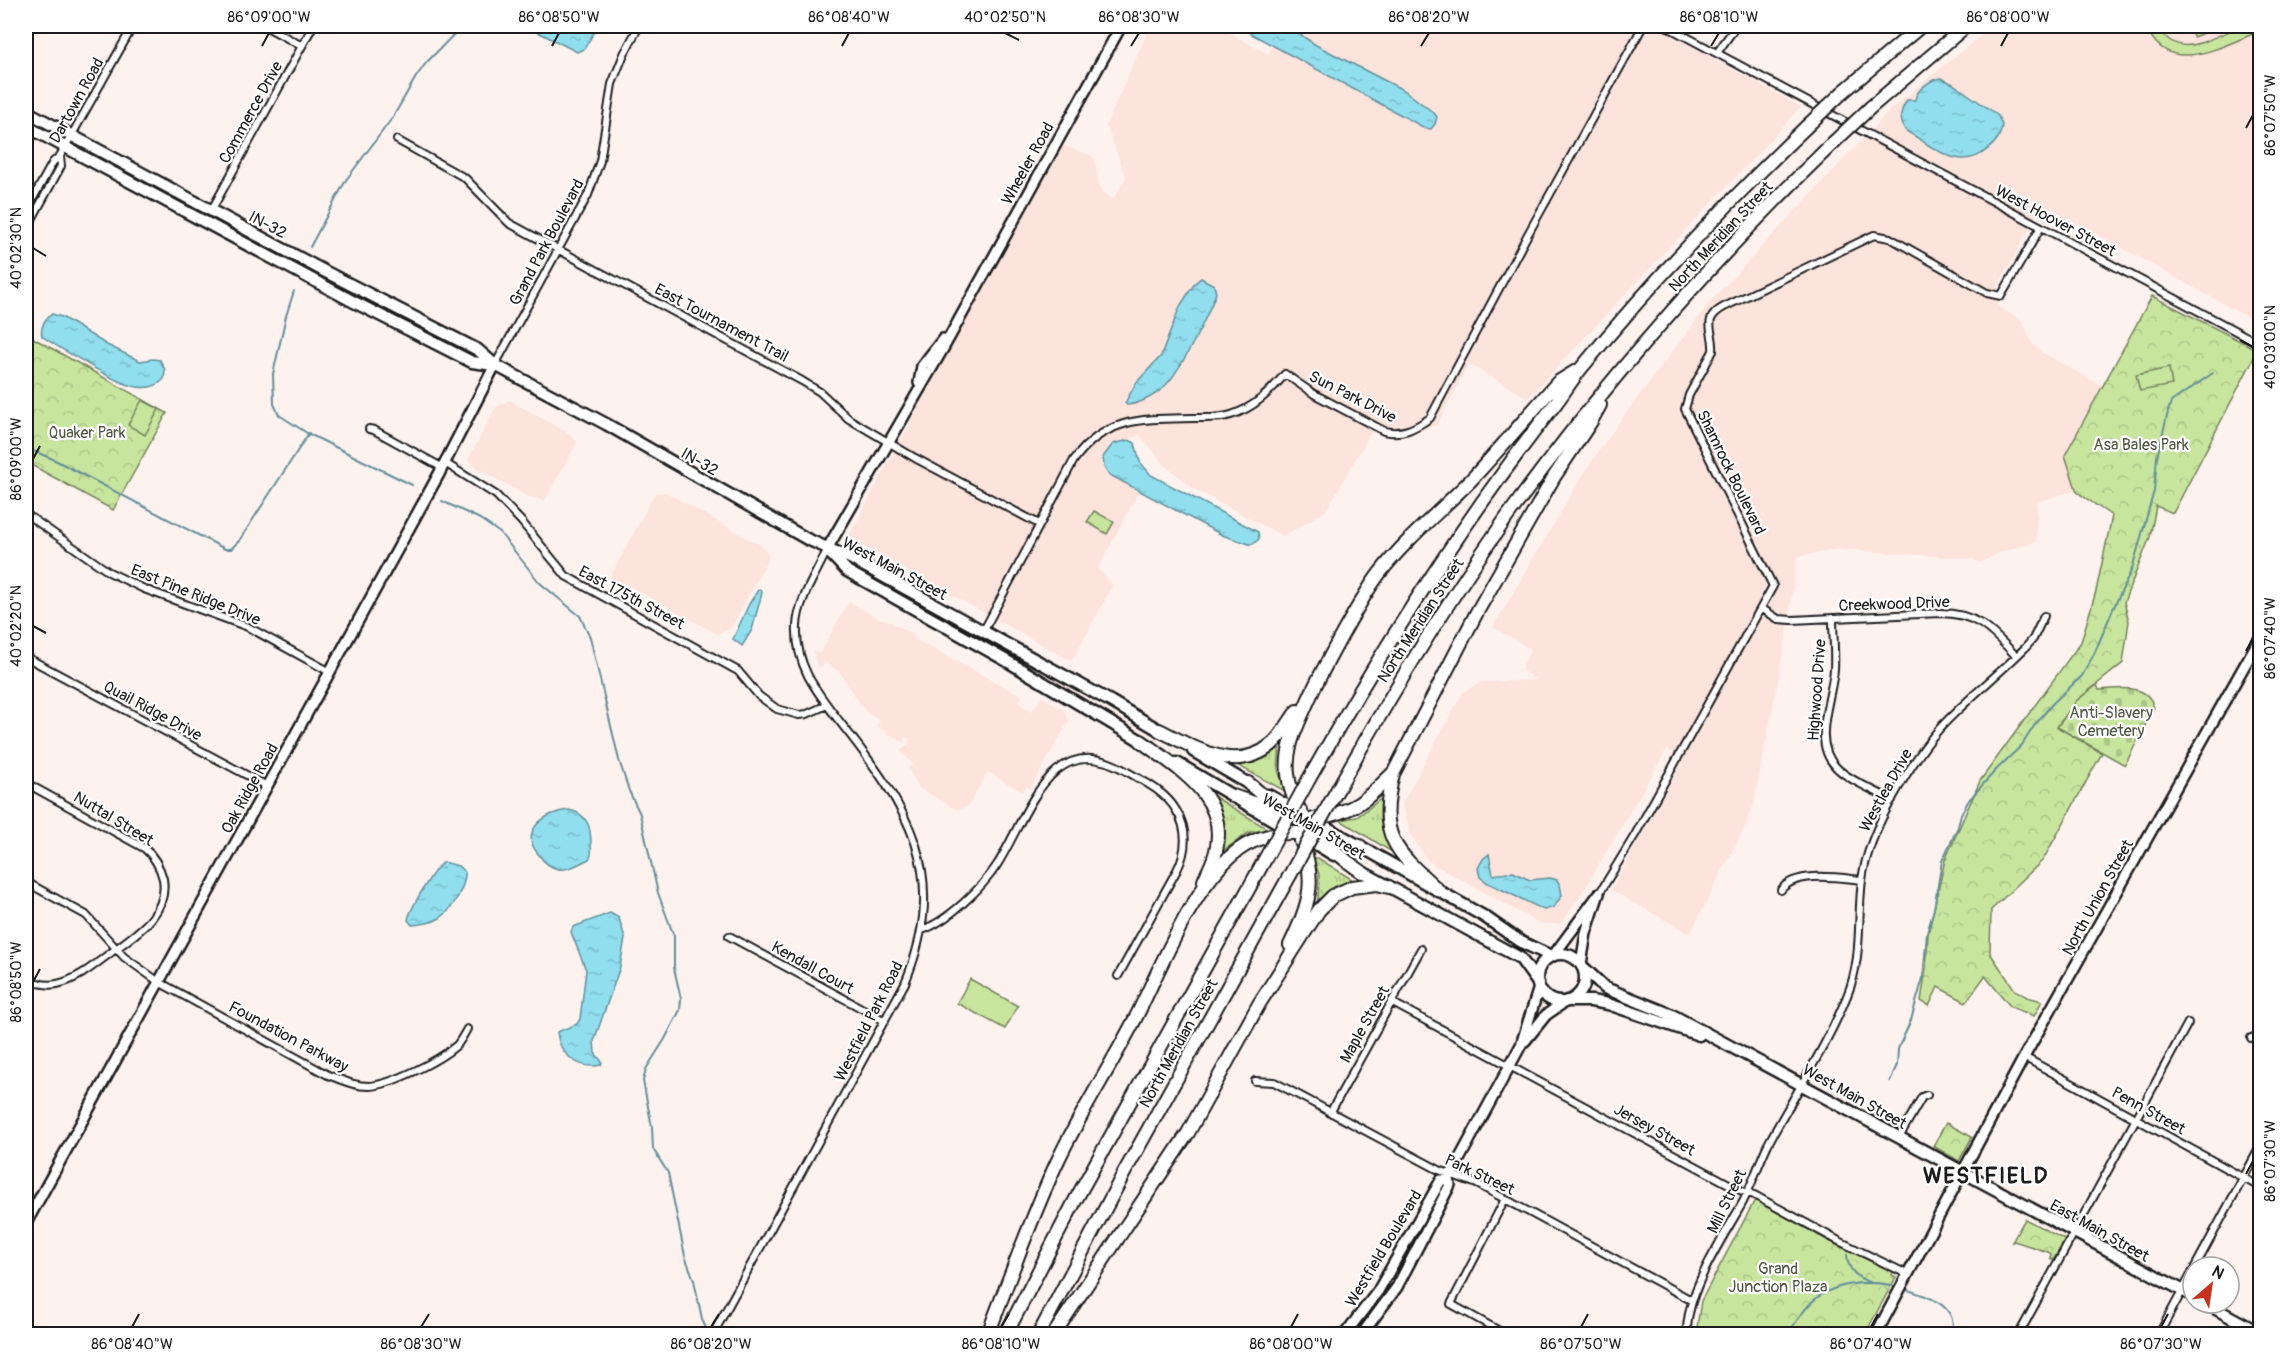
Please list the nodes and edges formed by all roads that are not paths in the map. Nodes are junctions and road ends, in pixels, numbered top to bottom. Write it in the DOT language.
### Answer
graph roads {
  1 [pos="133,26"];
  2 [pos="265,26"];
  3 [pos="313,26"];
  4 [pos="639,26"];
  5 [pos="1121,26"];
  6 [pos="1643,26"];
  7 [pos="1666,26"];
  8 [pos="1736,26"];
  9 [pos="1921,26"];
  10 [pos="1966,26"];
  11 [pos="302,46"];
  12 [pos="1717,52"];
  13 [pos="26,111"];
  14 [pos="26,126"];
  15 [pos="72,136"];
  16 [pos="397,140"];
  17 [pos="63,152"];
  18 [pos="26,211"];
  19 [pos="211,211"];
  20 [pos="2041,227"];
  21 [pos="26,230"];
  22 [pos="559,250"];
  23 [pos="2260,344"];
  24 [pos="495,365"];
  25 [pos="1582,368"];
  26 [pos="1610,385"];
  27 [pos="369,429"];
  28 [pos="888,441"];
  29 [pos="444,465"];
  30 [pos="26,514"];
  31 [pos="1039,524"];
  32 [pos="827,549"];
  33 [pos="1761,608"];
  34 [pos="2044,616"];
  35 [pos="1833,618"];
  36 [pos="983,632"];
  37 [pos="2260,638"];
  38 [pos="2016,656"];
  39 [pos="26,657"];
  40 [pos="330,672"];
  41 [pos="1316,683"];
  42 [pos="826,705"];
  43 [pos="1159,730"];
  44 [pos="1141,741"];
  45 [pos="1394,771"];
  46 [pos="26,783"];
  47 [pos="1248,783"];
  48 [pos="267,786"];
  49 [pos="1233,796"];
  50 [pos="1892,800"];
  51 [pos="1287,816"];
  52 [pos="1306,817"];
  53 [pos="1296,833"];
  54 [pos="1316,834"];
  55 [pos="1360,846"];
  56 [pos="1362,872"];
  57 [pos="1862,880"];
  58 [pos="26,882"];
  59 [pos="1389,887"];
  60 [pos="1200,890"];
  61 [pos="1438,890"];
  62 [pos="1781,890"];
  63 [pos="1599,894"];
  64 [pos="922,930"];
  65 [pos="729,936"];
  66 [pos="116,948"];
  67 [pos="1421,949"];
  68 [pos="1552,956"];
  69 [pos="1582,966"];
  70 [pos="1118,976"];
  71 [pos="1277,976"];
  72 [pos="26,978"];
  73 [pos="159,982"];
  74 [pos="1539,985"];
  75 [pos="1567,1001"];
  76 [pos="1391,1002"];
  77 [pos="885,1021"];
  78 [pos="2188,1023"];
  79 [pos="467,1029"];
  80 [pos="2251,1038"];
  81 [pos="2260,1039"];
  82 [pos="1521,1044"];
  83 [pos="1733,1047"];
  84 [pos="2024,1057"];
  85 [pos="1510,1065"];
  86 [pos="1255,1080"];
  87 [pos="1802,1084"];
  88 [pos="1927,1095"];
  89 [pos="1330,1113"];
  90 [pos="2137,1118"];
  91 [pos="1899,1137"];
  92 [pos="2260,1147"];
  93 [pos="1962,1171"];
  94 [pos="1449,1177"];
  95 [pos="2243,1178"];
  96 [pos="2260,1187"];
  97 [pos="1748,1192"];
  98 [pos="1505,1199"];
  99 [pos="29,1208"];
  100 [pos="26,1223"];
  101 [pos="2074,1232"];
  102 [pos="2202,1255"];
  103 [pos="1906,1277"];
  104 [pos="2181,1290"];
  105 [pos="2181,1293"];
  106 [pos="1691,1300"];
  107 [pos="2227,1315"];
  108 [pos="715,1332"];
  109 [pos="2260,1333"];
  110 [pos="988,1335"];
  111 [pos="1005,1335"];
  112 [pos="1039,1335"];
  113 [pos="1054,1335"];
  114 [pos="1345,1335"];
  115 [pos="1362,1335"];
  116 [pos="1505,1335"];
  117 [pos="1687,1335"];
  118 [pos="1876,1335"];
  119 [pos="2019,1335"];
  120 [pos="2158,1335"];
  1 -- 15 [label="street, Dartown Road"];
  2 -- 11 [label="street"];
  3 -- 11 [label="street, Commerce Drive"];
  4 -- 22 [label="street, Grand Park Boulevard"];
  5 -- 28 [label="street, Wheeler Road"];
  6 -- 31 [label="street, Sun Park Drive"];
  7 -- 12 [label="street, West Hoover Street"];
  8 -- 12 [label="street"];
  9 -- 25 [label="highway, North Meridian Street, bridge"];
  10 -- 26 [label="highway, North Meridian Street, bridge"];
  11 -- 19 [label="street, Commerce Drive"];
  12 -- 20 [label="street, West Hoover Street"];
  13 -- 15 [label="main road, IN-32"];
  14 -- 17 [label="main road, IN-32"];
  15 -- 17 [label="street, Dartown Road"];
  15 -- 19 [label="main road, IN-32"];
  16 -- 22 [label="street, East Tournament Trail"];
  17 -- 18 [label="street, Dartown Road"];
  17 -- 21 [label="street, Dartown Road"];
  17 -- 24 [label="main road, IN-32"];
  19 -- 24 [label="main road, IN-32"];
  20 -- 23 [label="street, West Hoover Street"];
  20 -- 33 [label="street, Shamrock Boulevard"];
  22 -- 24 [label="street, Grand Park Boulevard"];
  22 -- 28 [label="street, East Tournament Trail"];
  24 -- 29 [label="street, Oak Ridge Road"];
  24 -- 32 [label="main road, IN-32"];
  25 -- 41 [label="highway"];
  25 -- 111 [label="highway, North Meridian Street, bridge"];
  26 -- 45 [label="highway"];
  26 -- 112 [label="highway, North Meridian Street, bridge"];
  27 -- 29 [label="street, East 175th Street"];
  28 -- 31 [label="street, East Tournament Trail"];
  28 -- 32 [label="street, Wheeler Road"];
  29 -- 40 [label="street, Oak Ridge Road"];
  29 -- 42 [label="street, East 175th Street"];
  30 -- 40 [label="street, East Pine Ridge Drive"];
  31 -- 36 [label="street, Sun Park Drive"];
  32 -- 36 [label="main road, West Main Street"];
  32 -- 42 [label="street, Westfield Park Road"];
  32 -- 44 [label="main road, West Main Street"];
  33 -- 35 [label="street, Creekwood Drive"];
  33 -- 63 [label="street, Shamrock Boulevard"];
  34 -- 38 [label="street, Westlea Drive"];
  35 -- 38 [label="street, Creekwood Drive"];
  35 -- 50 [label="street, Highwood Drive"];
  36 -- 43 [label="main road, West Main Street"];
  37 -- 84 [label="street, North Union Street"];
  38 -- 50 [label="street, Westlea Drive"];
  39 -- 48 [label="street, Quail Ridge Drive"];
  40 -- 48 [label="street, Oak Ridge Road"];
  41 -- 43 [label="highway"];
  41 -- 52 [label="highway"];
  42 -- 64 [label="street, Westfield Park Road"];
  43 -- 47 [label="main road, West Main Street"];
  44 -- 49 [label="main road, West Main Street"];
  44 -- 60 [label="highway"];
  45 -- 52 [label="highway"];
  45 -- 61 [label="highway"];
  46 -- 66 [label="street, Nuttal Street"];
  47 -- 51 [label="highway"];
  47 -- 52 [label="main road, West Main Street"];
  48 -- 73 [label="street, Oak Ridge Road"];
  49 -- 51 [label="highway"];
  49 -- 53 [label="main road, West Main Street"];
  50 -- 57 [label="street, Westlea Drive"];
  51 -- 52 [label="highway"];
  51 -- 53 [label="highway"];
  52 -- 54 [label="highway"];
  52 -- 55 [label="main road, West Main Street"];
  53 -- 54 [label="highway"];
  53 -- 56 [label="main road, West Main Street"];
  53 -- 60 [label="highway"];
  53 -- 71 [label="highway"];
  54 -- 55 [label="highway"];
  54 -- 56 [label="highway"];
  55 -- 61 [label="main road, West Main Street"];
  56 -- 59 [label="main road, West Main Street"];
  57 -- 62 [label="street"];
  57 -- 87 [label="street, Westlea Drive"];
  58 -- 66 [label="street, Foundation Parkway"];
  59 -- 71 [label="highway"];
  59 -- 74 [label="main road, West Main Street"];
  60 -- 110 [label="highway"];
  61 -- 68 [label="main road, West Main Street"];
  63 -- 68 [label="street, Shamrock Boulevard"];
  63 -- 69 [label="street, Shamrock Boulevard"];
  64 -- 70 [label="street"];
  64 -- 77 [label="street, Westfield Park Road"];
  65 -- 77 [label="street, Kendall Court"];
  66 -- 72 [label="street, Nuttal Street"];
  66 -- 73 [label="street, Foundation Parkway"];
  67 -- 76 [label="street, Maple Street"];
  68 -- 69 [label="main road"];
  68 -- 74 [label="main road"];
  69 -- 75 [label="main road"];
  69 -- 83 [label="main road, West Main Street"];
  71 -- 113 [label="highway"];
  73 -- 79 [label="street, Foundation Parkway"];
  73 -- 99 [label="street, Oak Ridge Road"];
  74 -- 75 [label="main road"];
  74 -- 82 [label="street, Westfield Boulevard"];
  75 -- 82 [label="street, Westfield Boulevard"];
  75 -- 83 [label="main road, West Main Street"];
  76 -- 85 [label="street, Jersey Street"];
  76 -- 89 [label="street, Maple Street"];
  77 -- 108 [label="street, Westfield Park Road"];
  78 -- 90 [label="street"];
  80 -- 81 [label="street"];
  82 -- 85 [label="street, Westfield Boulevard"];
  83 -- 87 [label="main road, West Main Street"];
  84 -- 90 [label="street, Penn Street"];
  84 -- 93 [label="street, North Union Street"];
  85 -- 94 [label="street, Westfield Boulevard"];
  85 -- 97 [label="street, Jersey Street"];
  86 -- 89 [label="street, Park Street"];
  87 -- 91 [label="main road, West Main Street"];
  87 -- 97 [label="street, Mill Street"];
  88 -- 91 [label="street"];
  89 -- 94 [label="street, Park Street"];
  90 -- 95 [label="street, Penn Street"];
  90 -- 101 [label="street"];
  91 -- 93 [label="main road, West Main Street"];
  92 -- 95 [label="street"];
  93 -- 101 [label="main road, East Main Street"];
  93 -- 103 [label="street, North Union Street"];
  94 -- 98 [label="street, Park Street"];
  94 -- 114 [label="street, Westfield Boulevard"];
  94 -- 115 [label="street, Westfield Boulevard"];
  95 -- 96 [label="street, Penn Street"];
  95 -- 102 [label="street"];
  97 -- 103 [label="street, Jersey Street"];
  97 -- 106 [label="street, Mill Street"];
  98 -- 106 [label="street, Park Street"];
  98 -- 116 [label="street"];
  99 -- 100 [label="street, Oak Ridge Road"];
  101 -- 104 [label="main road, East Main Street"];
  101 -- 119 [label="street"];
  103 -- 118 [label="street, North Union Street"];
  105 -- 120 [label="street"];
  106 -- 117 [label="street, Mill Street"];
  107 -- 109 [label="main road"];
}
